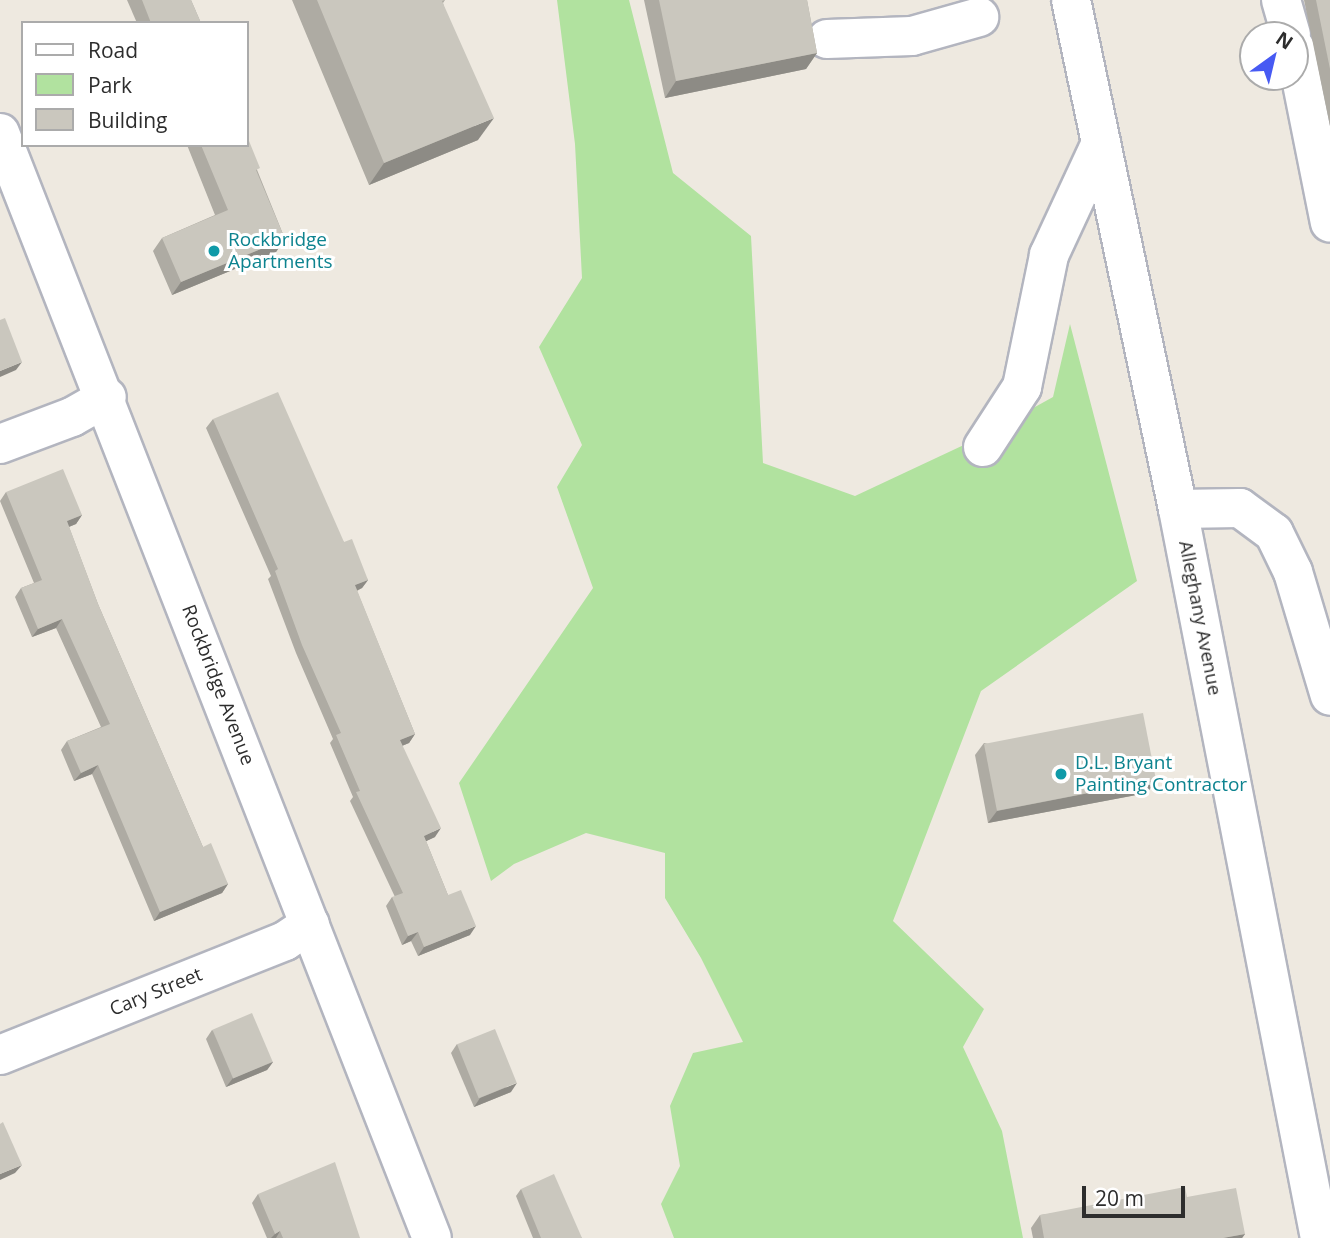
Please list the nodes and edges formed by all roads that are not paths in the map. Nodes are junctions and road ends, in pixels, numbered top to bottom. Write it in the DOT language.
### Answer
graph roads {
  1 [pos="1071,0"];
  2 [pos="1281,0"];
  3 [pos="979,17"];
  4 [pos="1287,21"];
  5 [pos="827,39"];
  6 [pos="1304,91"];
  7 [pos="0,133"];
  8 [pos="1101,142"];
  9 [pos="1330,223"];
  10 [pos="107,397"];
  11 [pos="0,444"];
  12 [pos="983,447"];
  13 [pos="1178,509"];
  14 [pos="1330,696"];
  15 [pos="310,924"];
  16 [pos="0,1055"];
  17 [pos="432,1238"];
  18 [pos="1320,1238"];
  1 -- 8 [label="street, Alleghany Avenue"];
  2 -- 4 [label="street"];
  3 -- 5 [label="street"];
  6 -- 9 [label="street"];
  7 -- 10 [label="street, Rockbridge Avenue"];
  8 -- 12 [label="street"];
  8 -- 13 [label="street, Alleghany Avenue"];
  10 -- 11 [label="street"];
  10 -- 15 [label="street, Rockbridge Avenue"];
  13 -- 14 [label="street"];
  13 -- 18 [label="street, Alleghany Avenue"];
  15 -- 16 [label="street, Cary Street"];
  15 -- 17 [label="street, Rockbridge Avenue"];
}
